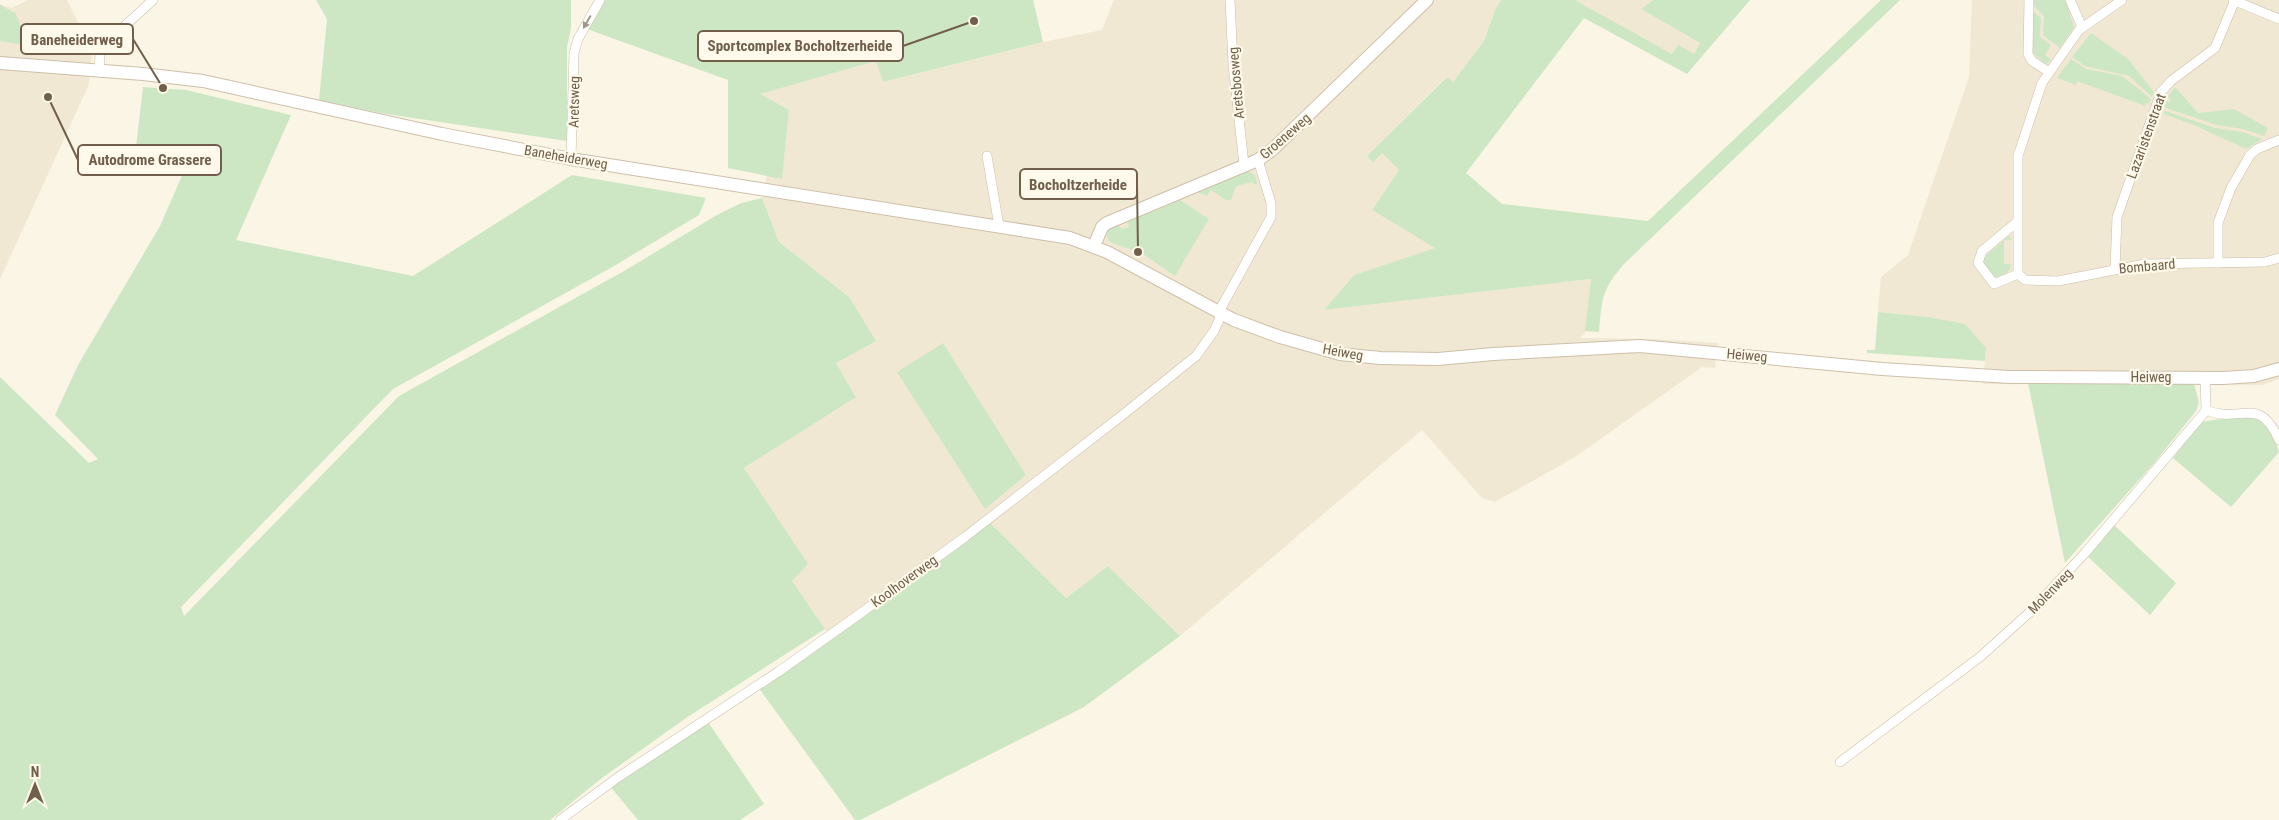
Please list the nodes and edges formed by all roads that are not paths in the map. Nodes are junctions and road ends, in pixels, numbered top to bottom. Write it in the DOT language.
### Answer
graph roads {
  1 [pos="153,0"];
  2 [pos="600,0"];
  3 [pos="1230,0"];
  4 [pos="1428,0"];
  5 [pos="2029,0"];
  6 [pos="2070,0"];
  7 [pos="2122,0"];
  8 [pos="2234,0"];
  9 [pos="2279,19"];
  10 [pos="2082,27"];
  11 [pos="0,61"];
  12 [pos="99,72"];
  13 [pos="2049,72"];
  14 [pos="2279,140"];
  15 [pos="987,156"];
  16 [pos="571,159"];
  17 [pos="1258,160"];
  18 [pos="1244,165"];
  19 [pos="2017,222"];
  20 [pos="999,226"];
  21 [pos="1094,246"];
  22 [pos="2279,258"];
  23 [pos="2218,263"];
  24 [pos="2115,269"];
  25 [pos="2018,274"];
  26 [pos="1220,313"];
  27 [pos="2279,369"];
  28 [pos="2206,378"];
  29 [pos="2206,410"];
  30 [pos="2279,440"];
  31 [pos="1840,762"];
  32 [pos="560,820"];
  1 -- 12 [label="street"];
  2 -- 16 [label="street, Aretsweg, one-way"];
  3 -- 18 [label="street, Aretsbosweg"];
  4 -- 17 [label="street, Groeneweg"];
  5 -- 13 [label="street"];
  6 -- 10 [label="street"];
  7 -- 10 [label="street"];
  8 -- 9 [label="street"];
  8 -- 24 [label="street, Lazaristenstraat"];
  10 -- 13 [label="street"];
  11 -- 12 [label="street, Baneheiderweg"];
  12 -- 16 [label="street, Baneheiderweg"];
  13 -- 19 [label="street"];
  14 -- 23 [label="street"];
  15 -- 20 [label="street"];
  16 -- 20 [label="street, Baneheiderweg"];
  17 -- 18 [label="street, Groeneweg"];
  17 -- 26 [label="street, Koolhoverweg"];
  18 -- 21 [label="street, Groeneweg"];
  19 -- 25 [label="street"];
  19 -- 25 [label="street"];
  20 -- 21 [label="street, Baneheiderweg"];
  21 -- 26 [label="street, Baneheiderweg"];
  22 -- 23 [label="street, Bombaard"];
  23 -- 24 [label="street, Bombaard"];
  24 -- 25 [label="street, Bombaard"];
  26 -- 28 [label="street, Heiweg"];
  26 -- 32 [label="street, Koolhoverweg"];
  27 -- 28 [label="street, Heiweg"];
  28 -- 29 [label="street"];
  29 -- 30 [label="street"];
  29 -- 31 [label="street, Molenweg"];
}
